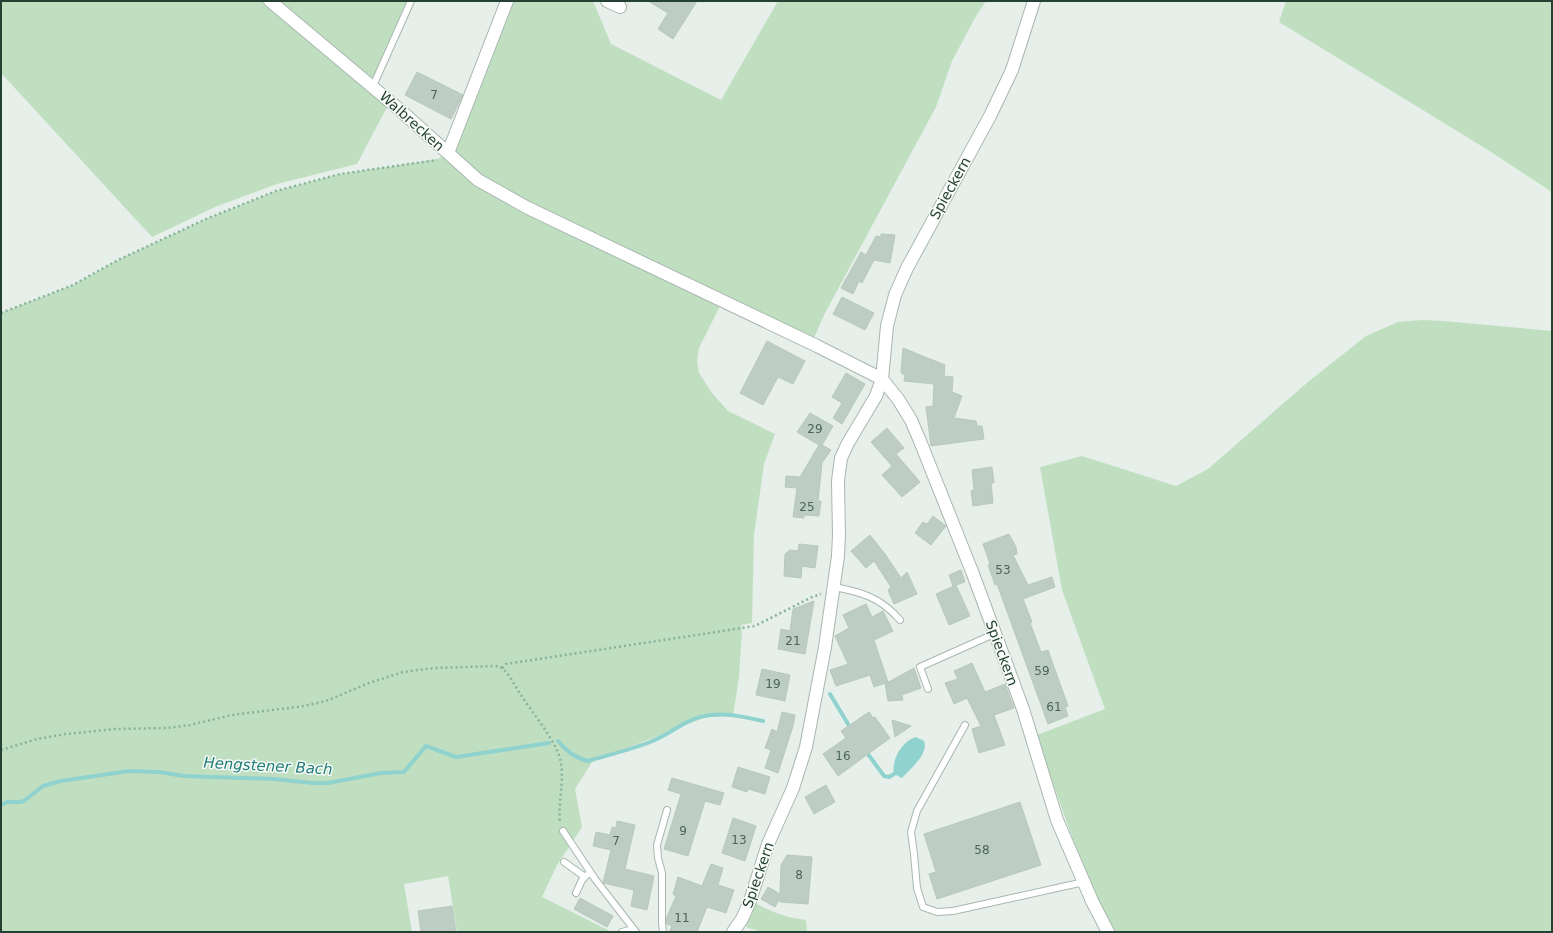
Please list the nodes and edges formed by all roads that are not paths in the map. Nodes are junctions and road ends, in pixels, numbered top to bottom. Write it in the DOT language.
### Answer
graph roads {
  1 [pos="270,1"];
  2 [pos="411,1"];
  3 [pos="507,1"];
  4 [pos="607,1"];
  5 [pos="1034,1"];
  6 [pos="620,7"];
  7 [pos="373,86"];
  8 [pos="448,153"];
  9 [pos="882,380"];
  10 [pos="834,590"];
  11 [pos="900,620"];
  12 [pos="994,634"];
  13 [pos="928,689"];
  14 [pos="965,725"];
  15 [pos="667,810"];
  16 [pos="563,831"];
  17 [pos="564,862"];
  18 [pos="590,872"];
  19 [pos="585,877"];
  20 [pos="1084,882"];
  21 [pos="576,893"];
  22 [pos="635,930"];
  23 [pos="622,932"];
  24 [pos="663,932"];
  25 [pos="733,932"];
  26 [pos="1108,932"];
  1 -- 7 [label="street, Walbrecken"];
  2 -- 7 [label="lane"];
  3 -- 8 [label="street, Walbrecken"];
  4 -- 6 [label="street"];
  5 -- 9 [label="street, Spieckern"];
  7 -- 8 [label="street, Walbrecken"];
  8 -- 9 [label="street, Spieckern"];
  9 -- 10 [label="street, Spieckern"];
  9 -- 12 [label="street, Spieckern"];
  10 -- 11 [label="lane"];
  10 -- 25 [label="street, Spieckern"];
  12 -- 13 [label="lane"];
  12 -- 20 [label="street, Spieckern"];
  14 -- 20 [label="lane"];
  15 -- 24 [label="lane"];
  16 -- 18 [label="lane"];
  17 -- 19 [label="lane"];
  18 -- 19 [label="lane"];
  18 -- 22 [label="lane"];
  19 -- 21 [label="lane"];
  20 -- 26 [label="street, Spieckern"];
  22 -- 23 [label="lane"];
}
